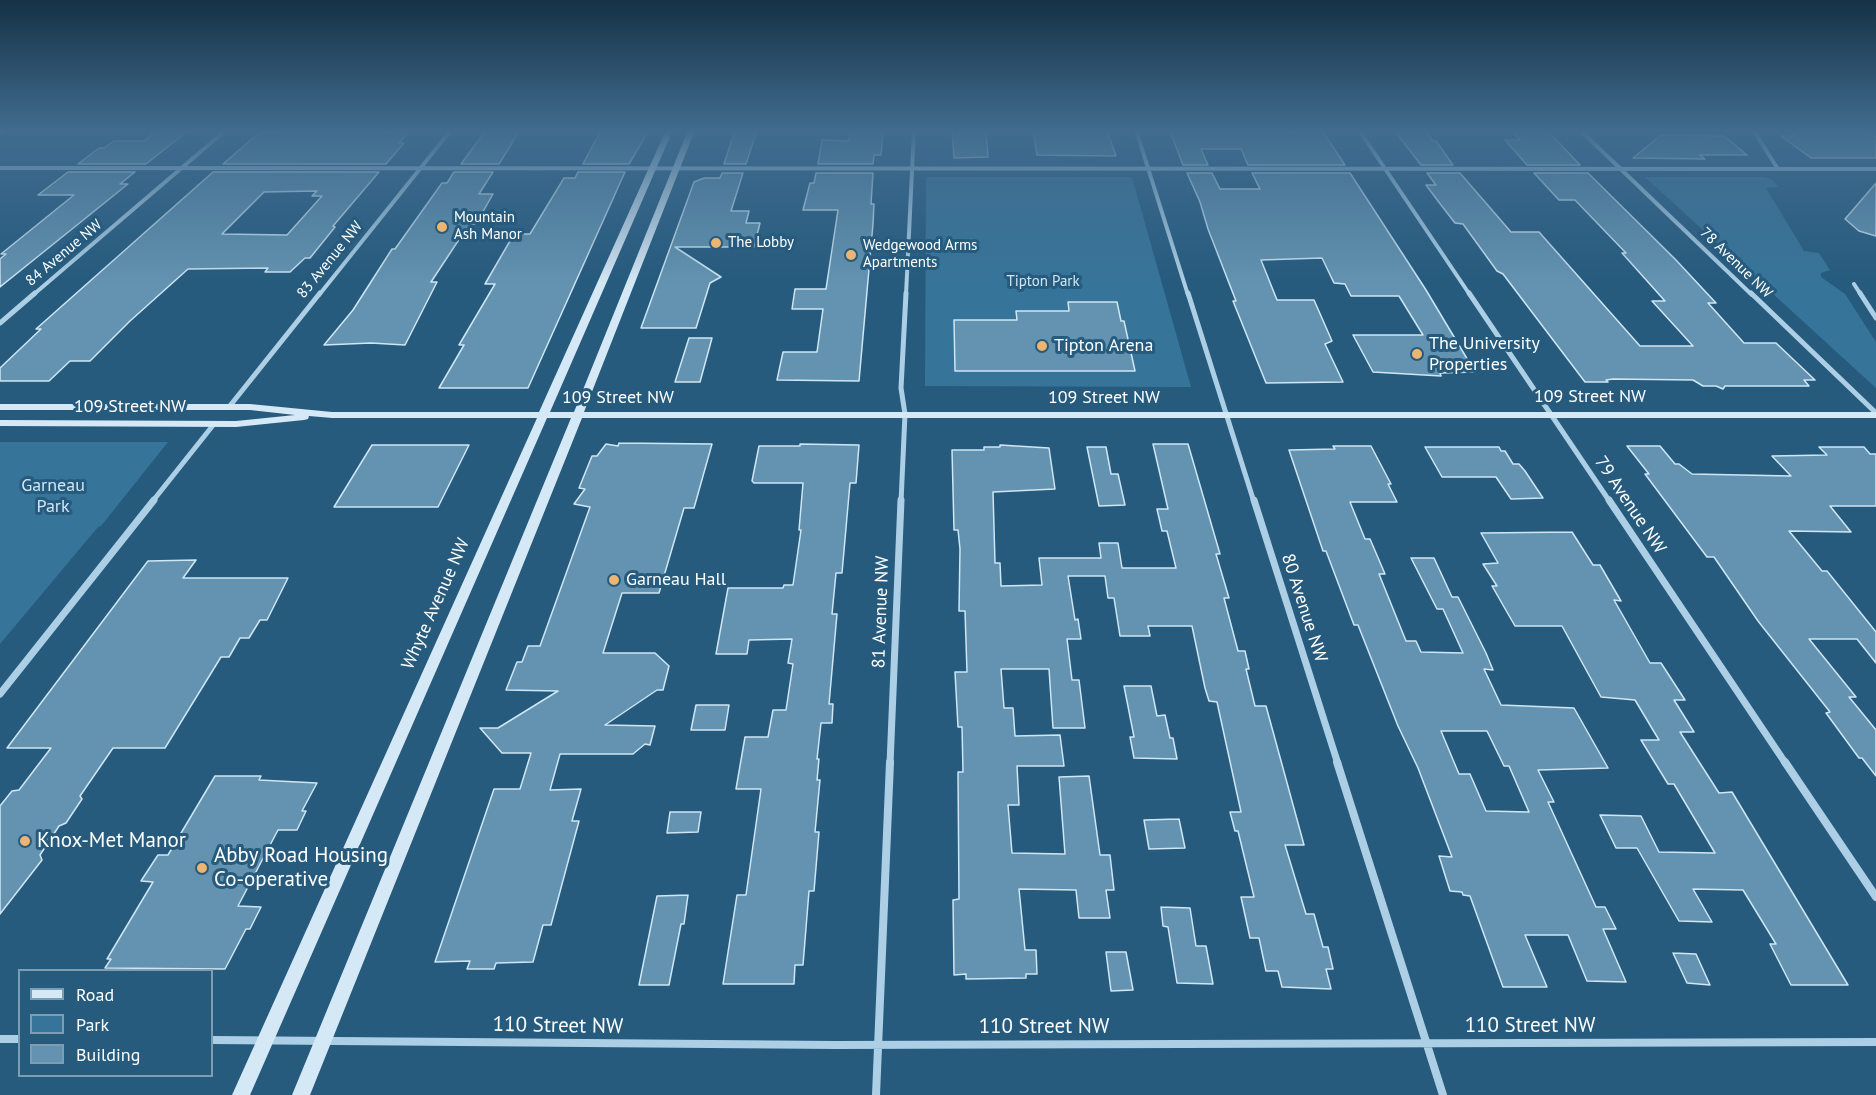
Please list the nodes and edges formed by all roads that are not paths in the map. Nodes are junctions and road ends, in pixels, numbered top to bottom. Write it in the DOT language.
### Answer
graph roads {
  1 [pos="167,181"];
  2 [pos="411,181"];
  3 [pos="648,181"];
  4 [pos="672,181"];
  5 [pos="911,181"];
  6 [pos="1152,181"];
  7 [pos="1394,181"];
  8 [pos="1633,181"];
  9 [pos="1854,284"];
  10 [pos="1876,318"];
  11 [pos="0,323"];
  12 [pos="0,406"];
  13 [pos="229,407"];
  14 [pos="1550,413"];
  15 [pos="905,414"];
  16 [pos="1226,414"];
  17 [pos="1876,414"];
  18 [pos="332,415"];
  19 [pos="542,415"];
  20 [pos="578,415"];
  21 [pos="0,423"];
  22 [pos="214,424"];
  23 [pos="0,694"];
  24 [pos="1876,897"];
  25 [pos="0,1039"];
  26 [pos="18,1039"];
  27 [pos="213,1040"];
  28 [pos="265,1040"];
  29 [pos="323,1040"];
  30 [pos="1876,1042"];
  31 [pos="879,1045"];
  32 [pos="1427,1045"];
  33 [pos="240,1095"];
  34 [pos="301,1095"];
  35 [pos="876,1095"];
  36 [pos="1443,1095"];
  1 -- 11 [label="street, 84 Avenue NW"];
  2 -- 13 [label="street, 83 Avenue NW"];
  3 -- 19 [label="main road, Whyte Avenue NW"];
  4 -- 20 [label="main road"];
  5 -- 15 [label="street, 81 Avenue NW"];
  6 -- 16 [label="street, 80 Avenue NW"];
  7 -- 14 [label="street, 79 Avenue NW"];
  8 -- 17 [label="street, 78 Avenue NW"];
  9 -- 10 [label="street"];
  12 -- 13 [label="main road, 109 Street NW"];
  13 -- 18 [label="main road, 109 Street NW"];
  14 -- 16 [label="main road, 109 Street NW"];
  14 -- 17 [label="main road, 109 Street NW"];
  14 -- 24 [label="street, 79 Avenue NW"];
  15 -- 16 [label="main road, 109 Street NW"];
  15 -- 20 [label="main road, 109 Street NW"];
  15 -- 31 [label="street, 81 Avenue NW"];
  16 -- 32 [label="street, 80 Avenue NW"];
  18 -- 19 [label="main road, 109 Street NW"];
  18 -- 22 [label="main road, 109 Street NW"];
  19 -- 20 [label="main road, 109 Street NW"];
  19 -- 28 [label="main road, Whyte Avenue NW"];
  20 -- 29 [label="main road"];
  21 -- 22 [label="main road, 109 Street NW"];
  22 -- 23 [label="street"];
  25 -- 26 [label="street"];
  27 -- 28 [label="street, 110 Street NW"];
  28 -- 29 [label="street, 110 Street NW"];
  28 -- 33 [label="main road, Whyte Avenue NW"];
  29 -- 31 [label="street, 110 Street NW"];
  29 -- 34 [label="main road"];
  30 -- 32 [label="street, 110 Street NW"];
  31 -- 32 [label="street, 110 Street NW"];
  31 -- 35 [label="street, 81 Avenue NW"];
  32 -- 36 [label="street, 80 Avenue NW"];
}
